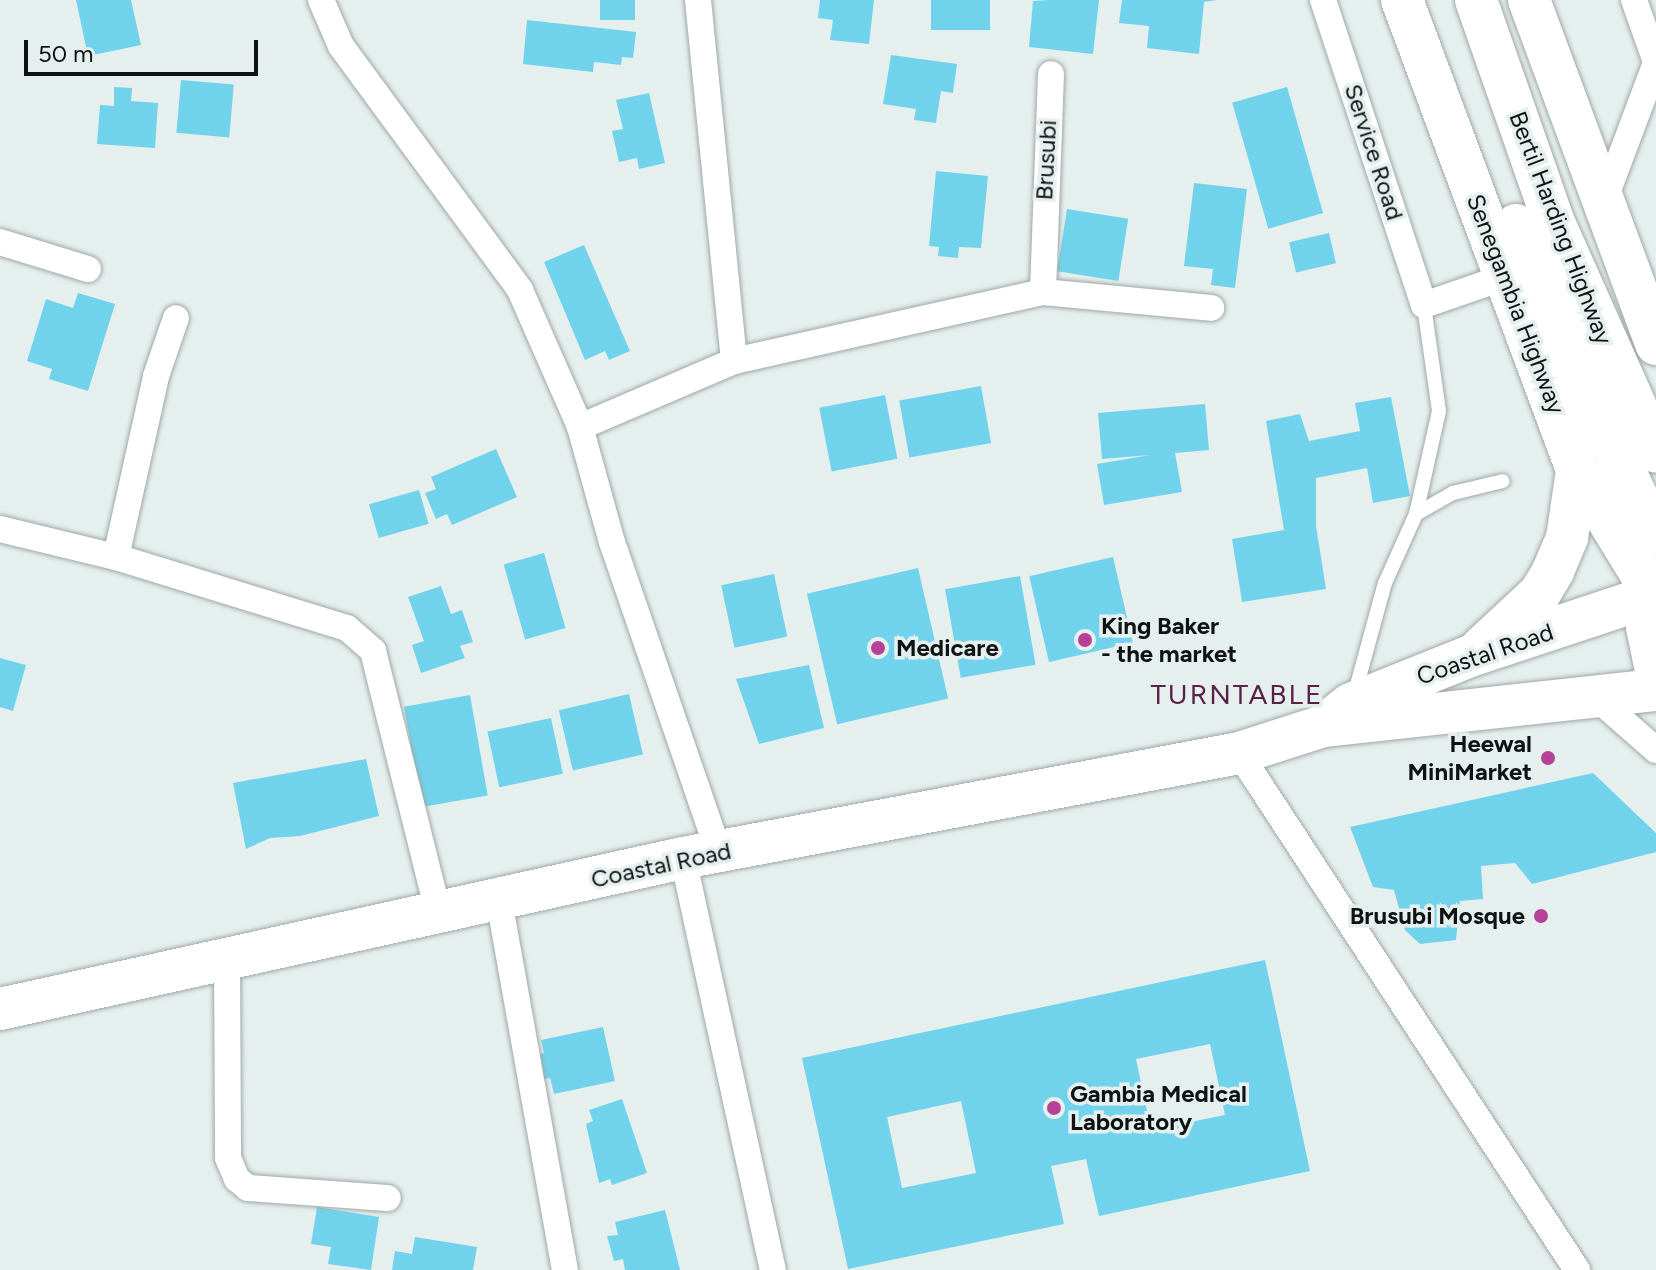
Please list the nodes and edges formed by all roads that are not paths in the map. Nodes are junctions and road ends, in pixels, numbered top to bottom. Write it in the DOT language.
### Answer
graph roads {
  1 [pos="321,0"];
  2 [pos="698,0"];
  3 [pos="1323,0"];
  4 [pos="1402,0"];
  5 [pos="1428,0"];
  6 [pos="1476,0"];
  7 [pos="1529,0"];
  8 [pos="1634,0"];
  9 [pos="1656,62"];
  10 [pos="1051,74"];
  11 [pos="1604,201"];
  12 [pos="0,242"];
  13 [pos="88,269"];
  14 [pos="1505,277"];
  15 [pos="1043,292"];
  16 [pos="1424,305"];
  17 [pos="1211,308"];
  18 [pos="176,318"];
  19 [pos="1656,344"];
  20 [pos="734,361"];
  21 [pos="580,427"];
  22 [pos="1656,452"];
  23 [pos="1577,470"];
  24 [pos="1503,481"];
  25 [pos="1416,514"];
  26 [pos="0,529"];
  27 [pos="1656,536"];
  28 [pos="116,557"];
  29 [pos="1655,593"];
  30 [pos="1473,655"];
  31 [pos="1656,671"];
  32 [pos="1656,690"];
  33 [pos="1592,694"];
  34 [pos="1337,715"];
  35 [pos="1656,750"];
  36 [pos="1239,753"];
  37 [pos="701,855"];
  38 [pos="499,900"];
  39 [pos="438,911"];
  40 [pos="227,958"];
  41 [pos="0,1009"];
  42 [pos="388,1198"];
  43 [pos="565,1270"];
  44 [pos="773,1270"];
  45 [pos="1577,1270"];
  1 -- 21 [label="street"];
  2 -- 20 [label="street"];
  3 -- 16 [label="street, Service Road"];
  4 -- 14 [label="main road, Senegambia Highway"];
  5 -- 27 [label="main road, Bertil Harding Highway"];
  6 -- 22 [label="main road, Bertil Harding Highway"];
  7 -- 11 [label="main road"];
  8 -- 9 [label="street"];
  9 -- 11 [label="street"];
  10 -- 15 [label="street, Brusubi"];
  11 -- 19 [label="main road"];
  12 -- 13 [label="street"];
  14 -- 16 [label="street"];
  14 -- 23 [label="main road, Senegambia Highway"];
  15 -- 17 [label="street"];
  15 -- 20 [label="street"];
  16 -- 25 [label="lane"];
  18 -- 28 [label="street"];
  20 -- 21 [label="street"];
  21 -- 37 [label="street"];
  23 -- 29 [label="main road, Senegambia Highway"];
  23 -- 30 [label="main road"];
  24 -- 25 [label="lane"];
  25 -- 34 [label="lane"];
  26 -- 28 [label="street"];
  28 -- 39 [label="street"];
  29 -- 30 [label="main road, Coastal Road"];
  29 -- 31 [label="main road"];
  30 -- 34 [label="main road, Coastal Road"];
  32 -- 33 [label="main road, Coastal Road"];
  33 -- 34 [label="main road, Coastal Road"];
  33 -- 35 [label="street"];
  34 -- 36 [label="main road, Coastal Road"];
  36 -- 37 [label="main road, Coastal Road"];
  36 -- 45 [label="street"];
  37 -- 38 [label="main road, Coastal Road"];
  37 -- 44 [label="street"];
  38 -- 39 [label="main road, Coastal Road"];
  38 -- 43 [label="street"];
  39 -- 40 [label="main road, Coastal Road"];
  40 -- 41 [label="main road, Coastal Road"];
  40 -- 42 [label="street"];
}
